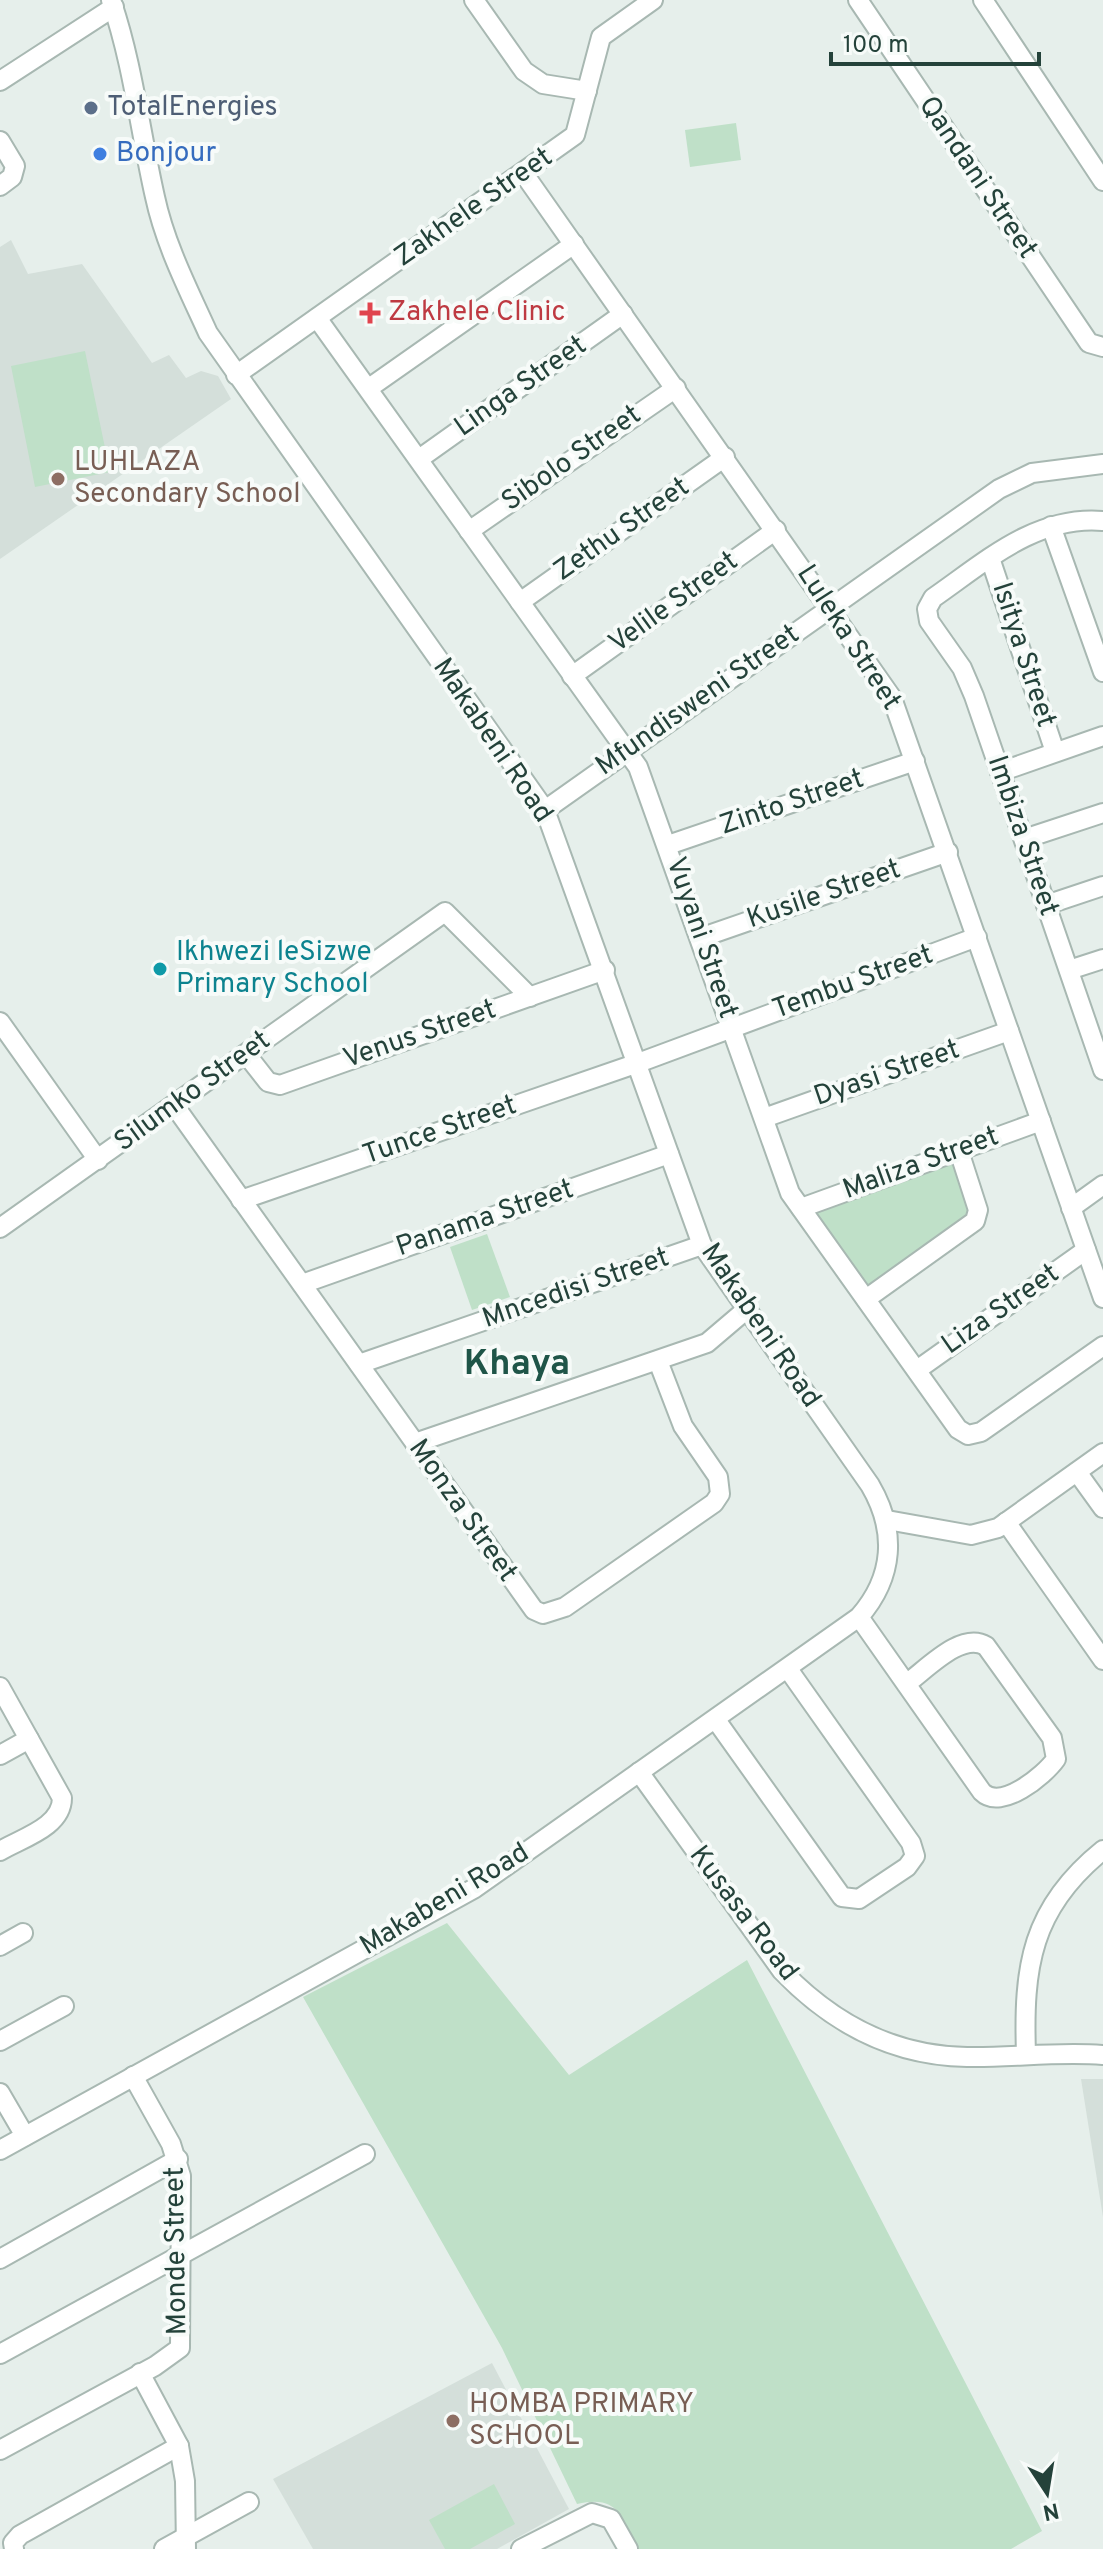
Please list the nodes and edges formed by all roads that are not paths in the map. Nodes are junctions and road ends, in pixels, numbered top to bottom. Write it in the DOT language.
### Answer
graph roads {
  1 [pos="474,0"];
  2 [pos="653,0"];
  3 [pos="858,0"];
  4 [pos="983,0"];
  5 [pos="112,4"];
  6 [pos="0,81"];
  7 [pos="587,91"];
  8 [pos="0,141"];
  9 [pos="524,174"];
  10 [pos="1103,181"];
  11 [pos="0,186"];
  12 [pos="574,244"];
  13 [pos="623,314"];
  14 [pos="317,318"];
  15 [pos="1103,347"];
  16 [pos="236,375"];
  17 [pos="369,388"];
  18 [pos="676,388"];
  19 [pos="725,457"];
  20 [pos="419,459"];
  21 [pos="1103,464"];
  22 [pos="1103,521"];
  23 [pos="1051,526"];
  24 [pos="776,530"];
  25 [pos="469,531"];
  26 [pos="990,558"];
  27 [pos="520,602"];
  28 [pos="830,607"];
  29 [pos="1102,666"];
  30 [pos="572,676"];
  31 [pos="1103,736"];
  32 [pos="626,752"];
  33 [pos="1055,752"];
  34 [pos="915,761"];
  35 [pos="1000,772"];
  36 [pos="545,810"];
  37 [pos="1103,813"];
  38 [pos="1024,839"];
  39 [pos="668,845"];
  40 [pos="948,852"];
  41 [pos="1103,886"];
  42 [pos="1046,905"];
  43 [pos="977,937"];
  44 [pos="700,938"];
  45 [pos="1103,959"];
  46 [pos="605,970"];
  47 [pos="1069,970"];
  48 [pos="530,997"];
  49 [pos="732,1028"];
  50 [pos="3,1031"];
  51 [pos="1009,1031"];
  52 [pos="246,1054"];
  53 [pos="638,1063"];
  54 [pos="1103,1070"];
  55 [pos="174,1105"];
  56 [pos="764,1118"];
  57 [pos="1041,1121"];
  58 [pos="959,1151"];
  59 [pos="669,1154"];
  60 [pos="98,1160"];
  61 [pos="1103,1185"];
  62 [pos="241,1200"];
  63 [pos="801,1208"];
  64 [pos="1071,1208"];
  65 [pos="0,1228"];
  66 [pos="702,1245"];
  67 [pos="1086,1250"];
  68 [pos="302,1284"];
  69 [pos="1102,1295"];
  70 [pos="866,1299"];
  71 [pos="747,1309"];
  72 [pos="1103,1346"];
  73 [pos="658,1361"];
  74 [pos="359,1364"];
  75 [pos="917,1370"];
  76 [pos="415,1443"];
  77 [pos="1103,1453"];
  78 [pos="1077,1472"];
  79 [pos="1103,1508"];
  80 [pos="887,1520"];
  81 [pos="1006,1522"];
  82 [pos="859,1617"];
  83 [pos="1103,1660"];
  84 [pos="788,1669"];
  85 [pos="906,1684"];
  86 [pos="0,1687"];
  87 [pos="716,1720"];
  88 [pos="29,1739"];
  89 [pos="0,1755"];
  90 [pos="639,1772"];
  91 [pos="1103,1850"];
  92 [pos="0,1851"];
  93 [pos="23,1933"];
  94 [pos="0,1946"];
  95 [pos="64,2006"];
  96 [pos="0,2041"];
  97 [pos="1026,2054"];
  98 [pos="1103,2055"];
  99 [pos="133,2076"];
  100 [pos="0,2093"];
  101 [pos="25,2136"];
  102 [pos="0,2150"];
  103 [pos="365,2154"];
  104 [pos="178,2159"];
  105 [pos="182,2255"];
  106 [pos="0,2259"];
  107 [pos="0,2354"];
  108 [pos="140,2373"];
  109 [pos="179,2446"];
  110 [pos="0,2450"];
  111 [pos="249,2502"];
  112 [pos="186,2543"];
  113 [pos="14,2549"];
  114 [pos="164,2549"];
  115 [pos="521,2549"];
  116 [pos="628,2549"];
  1 -- 7 [label="street"];
  2 -- 7 [label="street, Zakhele Street"];
  3 -- 15 [label="street, Qandani Street"];
  4 -- 10 [label="street"];
  5 -- 6 [label="street"];
  5 -- 16 [label="street, Makabeni Road"];
  7 -- 9 [label="street, Zakhele Street"];
  8 -- 11 [label="street"];
  9 -- 12 [label="street, Luleka Street"];
  9 -- 14 [label="street, Zakhele Street"];
  12 -- 13 [label="street, Luleka Street"];
  12 -- 17 [label="street"];
  13 -- 18 [label="street, Luleka Street"];
  13 -- 20 [label="street, Linga Street"];
  14 -- 16 [label="street, Zakhele Street"];
  14 -- 17 [label="street, Vuyani Street"];
  16 -- 36 [label="street, Makabeni Road"];
  17 -- 20 [label="street, Vuyani Street"];
  18 -- 19 [label="street, Luleka Street"];
  18 -- 25 [label="street, Sibolo Street"];
  19 -- 24 [label="street, Luleka Street"];
  19 -- 27 [label="street, Zethu Street"];
  20 -- 25 [label="street, Vuyani Street"];
  21 -- 28 [label="street, Mfundisweni Street"];
  22 -- 23 [label="street"];
  23 -- 26 [label="street"];
  23 -- 29 [label="street"];
  24 -- 28 [label="street, Luleka Street"];
  24 -- 30 [label="street, Velile Street"];
  25 -- 27 [label="street, Vuyani Street"];
  26 -- 33 [label="street, Isitya Street"];
  26 -- 35 [label="street, Imbiza Street"];
  27 -- 30 [label="street, Vuyani Street"];
  28 -- 32 [label="street, Mfundisweni Street"];
  28 -- 34 [label="street, Luleka Street"];
  30 -- 32 [label="street, Vuyani Street"];
  31 -- 33 [label="street"];
  32 -- 36 [label="street, Mfundisweni Street"];
  32 -- 39 [label="street, Vuyani Street"];
  33 -- 35 [label="street"];
  34 -- 39 [label="street, Zinto Street"];
  34 -- 40 [label="street, Luleka Street"];
  35 -- 38 [label="street, Imbiza Street"];
  36 -- 46 [label="street, Makabeni Road"];
  37 -- 38 [label="street"];
  38 -- 42 [label="street, Imbiza Street"];
  39 -- 44 [label="street, Vuyani Street"];
  40 -- 43 [label="street, Luleka Street"];
  40 -- 44 [label="street, Kusile Street"];
  41 -- 42 [label="street"];
  42 -- 47 [label="street, Imbiza Street"];
  43 -- 49 [label="street, Tembu Street"];
  43 -- 51 [label="street, Luleka Street"];
  44 -- 49 [label="street, Vuyani Street"];
  45 -- 47 [label="street"];
  46 -- 48 [label="street, Venus Street"];
  46 -- 53 [label="street, Makabeni Road"];
  47 -- 54 [label="street, Imbiza Street"];
  48 -- 52 [label="street, Venus Street"];
  48 -- 52 [label="street, Silumko Street"];
  49 -- 53 [label="street, Tembu Street"];
  49 -- 56 [label="street, Vuyani Street"];
  50 -- 60 [label="street"];
  51 -- 56 [label="street, Dyasi Street"];
  51 -- 57 [label="street, Luleka Street"];
  52 -- 55 [label="street, Silumko Street"];
  53 -- 59 [label="street, Makabeni Road"];
  53 -- 62 [label="street, Tunce Street"];
  55 -- 60 [label="street, Silumko Street"];
  55 -- 62 [label="street, Monza Street"];
  56 -- 63 [label="street, Vuyani Street"];
  57 -- 58 [label="street, Maliza Street"];
  57 -- 64 [label="street, Luleka Street"];
  58 -- 63 [label="street, Maliza Street"];
  58 -- 70 [label="street"];
  59 -- 66 [label="street, Makabeni Road"];
  59 -- 68 [label="street, Panama Street"];
  60 -- 65 [label="street, Silumko Street"];
  61 -- 64 [label="street"];
  62 -- 68 [label="street, Monza Street"];
  63 -- 70 [label="street, Vuyani Street"];
  64 -- 67 [label="street, Luleka Street"];
  66 -- 71 [label="street, Makabeni Road"];
  66 -- 74 [label="street, Mncedisi Street"];
  67 -- 69 [label="street, Luleka Street"];
  67 -- 75 [label="street, Liza Street"];
  68 -- 74 [label="street, Monza Street"];
  70 -- 75 [label="street, Vuyani Street"];
  71 -- 73 [label="street"];
  71 -- 80 [label="street, Makabeni Road"];
  72 -- 75 [label="street, Vuyani Street"];
  73 -- 76 [label="street"];
  73 -- 76 [label="street, Monza Street"];
  74 -- 76 [label="street, Monza Street"];
  77 -- 78 [label="street"];
  78 -- 79 [label="street"];
  78 -- 81 [label="street"];
  80 -- 81 [label="street"];
  80 -- 82 [label="street, Makabeni Road"];
  81 -- 83 [label="street"];
  82 -- 84 [label="street, Makabeni Road"];
  82 -- 85 [label="street"];
  84 -- 87 [label="street, Makabeni Road"];
  84 -- 87 [label="street"];
  85 -- 85 [label="street"];
  86 -- 88 [label="street"];
  87 -- 90 [label="street, Makabeni Road"];
  88 -- 89 [label="street"];
  88 -- 92 [label="street"];
  90 -- 97 [label="street, Kusasa Road"];
  90 -- 99 [label="street, Makabeni Road"];
  91 -- 97 [label="street"];
  93 -- 94 [label="street"];
  95 -- 96 [label="street"];
  97 -- 98 [label="street, Kusasa Road"];
  99 -- 101 [label="street, Makabeni Road"];
  99 -- 104 [label="street, Monde Street"];
  100 -- 101 [label="street"];
  101 -- 102 [label="street, Makabeni Road"];
  103 -- 105 [label="street"];
  104 -- 105 [label="street, Monde Street"];
  104 -- 106 [label="street"];
  105 -- 107 [label="street"];
  105 -- 108 [label="street, Monde Street"];
  108 -- 109 [label="street"];
  108 -- 110 [label="street"];
  109 -- 112 [label="street"];
  109 -- 113 [label="street"];
  111 -- 112 [label="street"];
  112 -- 114 [label="street"];
  115 -- 116 [label="street"];
}
